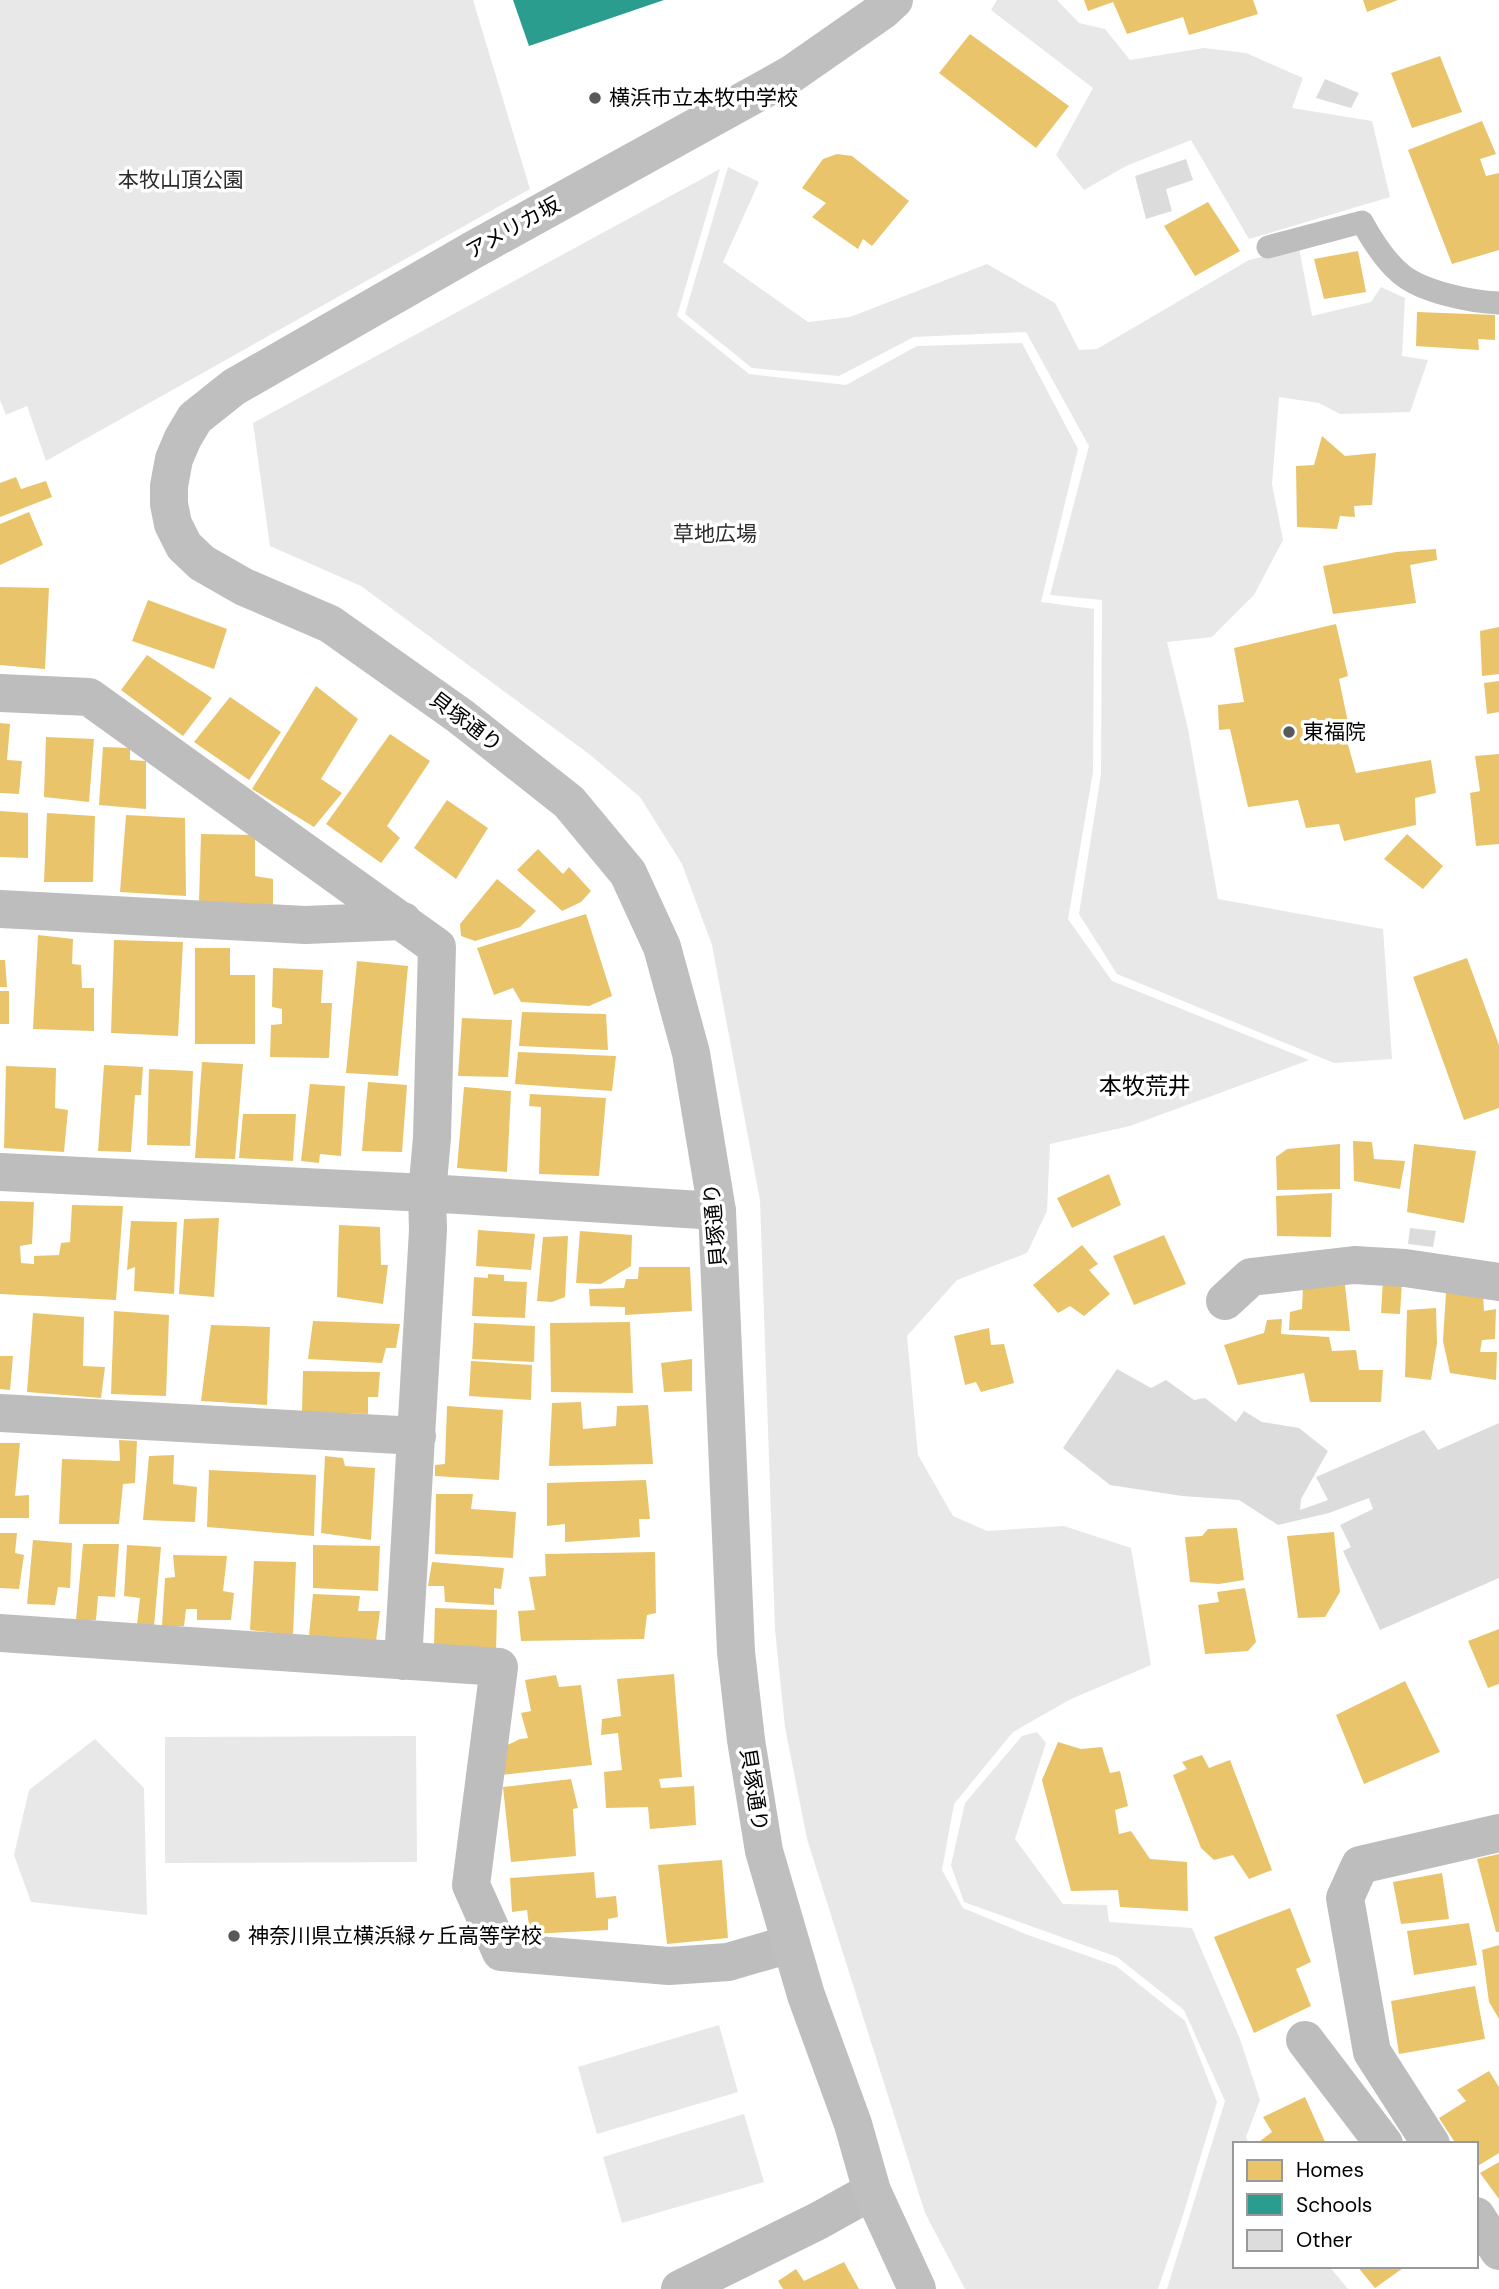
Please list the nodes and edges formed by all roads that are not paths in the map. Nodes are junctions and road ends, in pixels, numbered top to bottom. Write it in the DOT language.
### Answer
graph roads {
  1 [pos="894,0"];
  2 [pos="1268,247"];
  3 [pos="1499,303"];
  4 [pos="169,486"];
  5 [pos="0,693"];
  6 [pos="0,909"];
  7 [pos="403,921"];
  8 [pos="0,1172"];
  9 [pos="427,1193"];
  10 [pos="717,1211"];
  11 [pos="1499,1282"];
  12 [pos="1225,1301"];
  13 [pos="0,1413"];
  14 [pos="417,1436"];
  15 [pos="0,1633"];
  16 [pos="403,1661"];
  17 [pos="1499,1833"];
  18 [pos="790,1944"];
  19 [pos="1305,2040"];
  20 [pos="1382,2142"];
  21 [pos="1430,2142"];
  22 [pos="872,2190"];
  23 [pos="680,2289"];
  24 [pos="917,2289"];
  1 -- 4 [label="street, アメリカ坂"];
  2 -- 3 [label="lane"];
  4 -- 10 [label="street, 貝塚通り"];
  5 -- 7 [label="street"];
  6 -- 7 [label="street"];
  7 -- 9 [label="street"];
  8 -- 9 [label="street"];
  9 -- 10 [label="street"];
  9 -- 14 [label="street"];
  10 -- 18 [label="street, 貝塚通り"];
  11 -- 12 [label="street"];
  13 -- 14 [label="street"];
  14 -- 16 [label="street"];
  15 -- 16 [label="street"];
  16 -- 18 [label="street"];
  17 -- 21 [label="street"];
  18 -- 22 [label="street, 貝塚通り"];
  19 -- 20 [label="street"];
  22 -- 23 [label="street"];
  22 -- 24 [label="street, 貝塚通り"];
}
